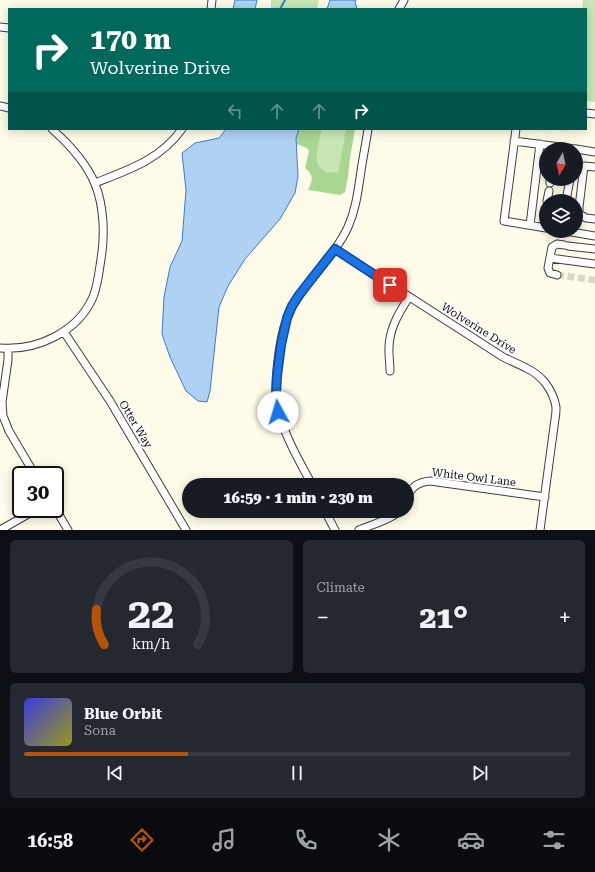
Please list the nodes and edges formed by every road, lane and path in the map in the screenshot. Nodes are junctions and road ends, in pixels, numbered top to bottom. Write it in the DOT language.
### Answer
graph roads {
  1 [pos="53,130"];
  2 [pos="181,130"];
  3 [pos="368,130"];
  4 [pos="516,130"];
  5 [pos="514,141"];
  6 [pos="539,144"];
  7 [pos="583,150"];
  8 [pos="539,152"];
  9 [pos="595,152"];
  10 [pos="595,167"];
  11 [pos="95,183"];
  12 [pos="595,220"];
  13 [pos="530,225"];
  14 [pos="539,227"];
  15 [pos="583,234"];
  16 [pos="595,236"];
  17 [pos="335,249"];
  18 [pos="595,249"];
  19 [pos="550,258"];
  20 [pos="595,264"];
  21 [pos="557,275"];
  22 [pos="409,297"];
  23 [pos="64,332"];
  24 [pos="0,348"];
  25 [pos="8,349"];
  26 [pos="390,371"];
  27 [pos="30,466"];
  28 [pos="308,478"];
  29 [pos="414,486"];
  30 [pos="545,497"];
  31 [pos="21,518"];
  32 [pos="61,518"];
  33 [pos="329,518"];
  34 [pos="390,518"];
  35 [pos="0,530"];
  36 [pos="68,530"];
  37 [pos="186,530"];
  38 [pos="335,530"];
  39 [pos="359,530"];
  40 [pos="540,530"];
  1 -- 11 [label="street"];
  2 -- 11 [label="street"];
  3 -- 17 [label="street"];
  4 -- 5 [label="street"];
  5 -- 6 [label="street"];
  5 -- 13 [label="street"];
  7 -- 9 [label="street"];
  8 -- 13 [label="street"];
  10 -- 12 [label="street"];
  11 -- 23 [label="street"];
  13 -- 14 [label="street"];
  15 -- 16 [label="street"];
  17 -- 22 [label="street, Wolverine Drive"];
  17 -- 28 [label="street"];
  18 -- 19 [label="street"];
  19 -- 20 [label="street"];
  19 -- 21 [label="street"];
  22 -- 26 [label="street"];
  22 -- 30 [label="street, Wolverine Drive"];
  23 -- 25 [label="street"];
  23 -- 37 [label="street, Otter Way"];
  24 -- 25 [label="street"];
  25 -- 27 [label="street"];
  29 -- 30 [label="street, White Owl Lane"];
  30 -- 40 [label="street, Wolverine Drive"];
  31 -- 35 [label="street"];
  32 -- 36 [label="street"];
  33 -- 38 [label="street"];
  34 -- 39 [label="street"];
}
